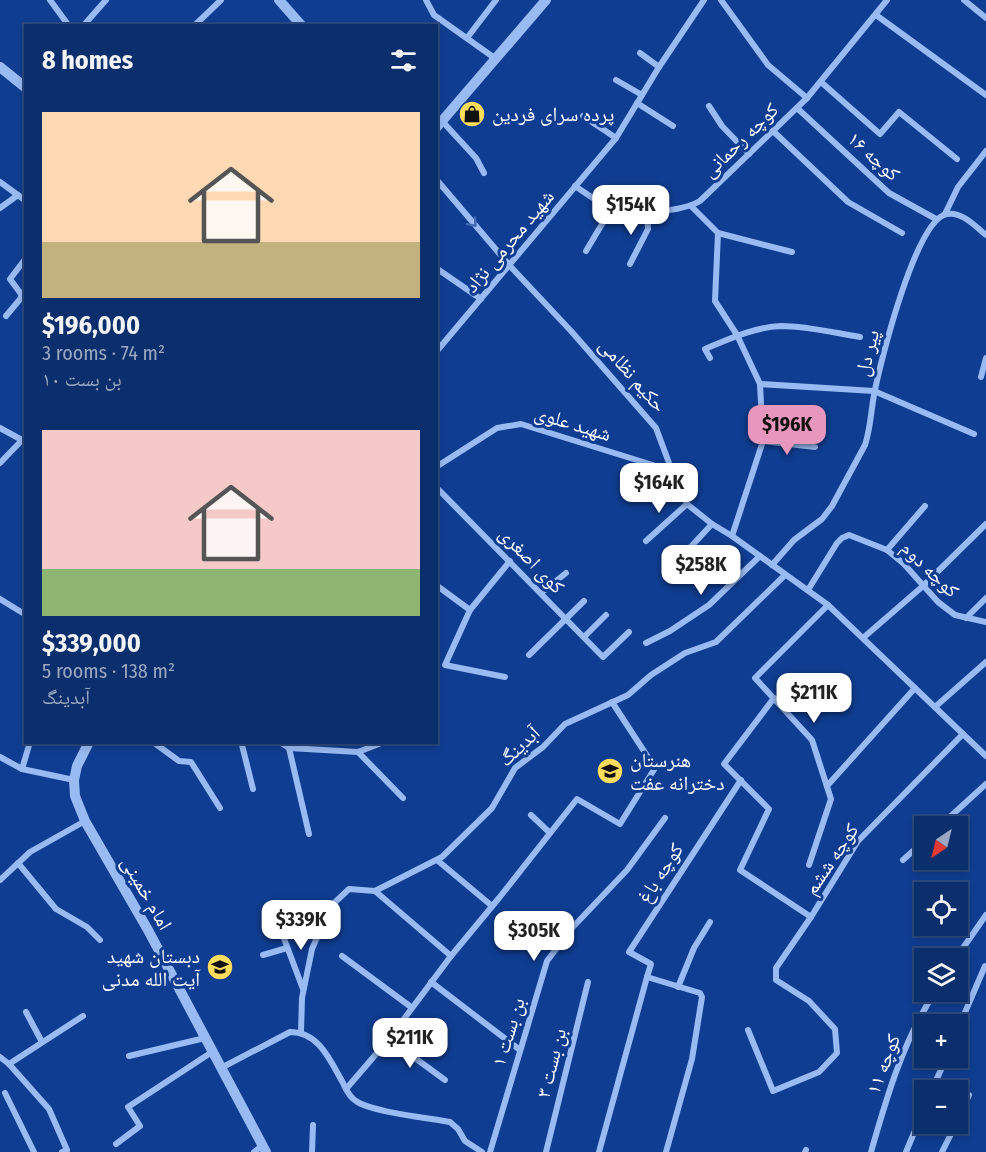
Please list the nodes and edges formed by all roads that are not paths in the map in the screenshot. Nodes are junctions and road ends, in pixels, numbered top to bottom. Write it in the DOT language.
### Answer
graph roads {
  1 [pos="50,0"];
  2 [pos="106,0"];
  3 [pos="221,0"];
  4 [pos="279,0"];
  5 [pos="426,0"];
  6 [pos="496,0"];
  7 [pos="546,0"];
  8 [pos="704,0"];
  9 [pos="721,0"];
  10 [pos="887,0"];
  11 [pos="964,0"];
  12 [pos="876,15"];
  13 [pos="986,18"];
  14 [pos="68,24"];
  15 [pos="84,24"];
  16 [pos="196,24"];
  17 [pos="300,24"];
  18 [pos="467,38"];
  19 [pos="640,53"];
  20 [pos="497,59"];
  21 [pos="0,67"];
  22 [pos="659,67"];
  23 [pos="616,80"];
  24 [pos="821,82"];
  25 [pos="24,86"];
  26 [pos="986,94"];
  27 [pos="642,95"];
  28 [pos="807,98"];
  29 [pos="637,103"];
  30 [pos="709,106"];
  31 [pos="796,108"];
  32 [pos="583,116"];
  33 [pos="440,124"];
  34 [pos="673,126"];
  35 [pos="773,131"];
  36 [pos="616,138"];
  37 [pos="986,151"];
  38 [pos="750,154"];
  39 [pos="957,159"];
  40 [pos="484,173"];
  41 [pos="438,181"];
  42 [pos="0,182"];
  43 [pos="575,186"];
  44 [pos="18,195"];
  45 [pos="24,200"];
  46 [pos="691,206"];
  47 [pos="0,208"];
  48 [pos="611,209"];
  49 [pos="647,212"];
  50 [pos="945,214"];
  51 [pos="936,219"];
  52 [pos="718,233"];
  53 [pos="902,233"];
  54 [pos="986,235"];
  55 [pos="586,251"];
  56 [pos="792,252"];
  57 [pos="24,261"];
  58 [pos="630,264"];
  59 [pos="510,266"];
  60 [pos="438,271"];
  61 [pos="482,299"];
  62 [pos="6,316"];
  63 [pos="737,335"];
  64 [pos="860,337"];
  65 [pos="438,350"];
  66 [pos="710,358"];
  67 [pos="986,358"];
  68 [pos="981,376"];
  69 [pos="760,384"];
  70 [pos="874,391"];
  71 [pos="0,428"];
  72 [pos="974,434"];
  73 [pos="24,438"];
  74 [pos="763,441"];
  75 [pos="815,447"];
  76 [pos="0,463"];
  77 [pos="438,465"];
  78 [pos="672,471"];
  79 [pos="438,491"];
  80 [pos="687,504"];
  81 [pos="925,506"];
  82 [pos="712,524"];
  83 [pos="986,524"];
  84 [pos="732,536"];
  85 [pos="646,541"];
  86 [pos="887,550"];
  87 [pos="760,556"];
  88 [pos="510,561"];
  89 [pos="772,565"];
  90 [pos="672,567"];
  91 [pos="566,573"];
  92 [pos="785,575"];
  93 [pos="438,586"];
  94 [pos="923,586"];
  95 [pos="808,590"];
  96 [pos="541,593"];
  97 [pos="986,597"];
  98 [pos="0,599"];
  99 [pos="584,601"];
  100 [pos="828,605"];
  101 [pos="470,610"];
  102 [pos="24,614"];
  103 [pos="606,615"];
  104 [pos="966,618"];
  105 [pos="566,619"];
  106 [pos="986,622"];
  107 [pos="629,632"];
  108 [pos="584,638"];
  109 [pos="863,638"];
  110 [pos="646,642"];
  111 [pos="529,655"];
  112 [pos="986,662"];
  113 [pos="504,677"];
  114 [pos="915,688"];
  115 [pos="774,698"];
  116 [pos="612,702"];
  117 [pos="934,707"];
  118 [pos="963,734"];
  119 [pos="29,744"];
  120 [pos="88,744"];
  121 [pos="156,744"];
  122 [pos="243,744"];
  123 [pos="283,744"];
  124 [pos="379,744"];
  125 [pos="289,748"];
  126 [pos="358,752"];
  127 [pos="986,756"];
  128 [pos="0,757"];
  129 [pos="22,769"];
  130 [pos="74,780"];
  131 [pos="741,780"];
  132 [pos="986,784"];
  133 [pos="827,786"];
  134 [pos="253,789"];
  135 [pos="403,798"];
  136 [pos="220,808"];
  137 [pos="531,815"];
  138 [pos="951,816"];
  139 [pos="665,818"];
  140 [pos="85,821"];
  141 [pos="550,833"];
  142 [pos="309,834"];
  143 [pos="914,850"];
  144 [pos="436,860"];
  145 [pos="903,860"];
  146 [pos="18,863"];
  147 [pos="809,865"];
  148 [pos="0,880"];
  149 [pos="375,891"];
  150 [pos="492,906"];
  151 [pos="986,915"];
  152 [pos="811,918"];
  153 [pos="277,920"];
  154 [pos="710,922"];
  155 [pos="100,940"];
  156 [pos="288,948"];
  157 [pos="963,948"];
  158 [pos="263,955"];
  159 [pos="342,956"];
  160 [pos="451,956"];
  161 [pos="984,966"];
  162 [pos="647,977"];
  163 [pos="431,982"];
  164 [pos="588,982"];
  165 [pos="678,987"];
  166 [pos="303,990"];
  167 [pos="928,1002"];
  168 [pos="411,1007"];
  169 [pos="26,1012"];
  170 [pos="964,1014"];
  171 [pos="83,1016"];
  172 [pos="748,1030"];
  173 [pos="301,1032"];
  174 [pos="205,1038"];
  175 [pos="389,1039"];
  176 [pos="42,1042"];
  177 [pos="520,1050"];
  178 [pos="212,1052"];
  179 [pos="129,1056"];
  180 [pos="0,1057"];
  181 [pos="9,1064"];
  182 [pos="221,1069"];
  183 [pos="446,1080"];
  184 [pos="346,1089"];
  185 [pos="5,1093"];
  186 [pos="313,1125"];
  187 [pos="914,1133"];
  188 [pos="950,1134"];
  189 [pos="116,1144"];
  190 [pos="261,1150"];
  191 [pos="33,1152"];
  192 [pos="62,1152"];
  193 [pos="312,1152"];
  194 [pos="482,1152"];
  195 [pos="490,1152"];
  196 [pos="546,1152"];
  197 [pos="599,1152"];
  198 [pos="666,1152"];
  199 [pos="871,1152"];
  200 [pos="906,1152"];
  201 [pos="942,1152"];
  1 -- 14 [label="street"];
  2 -- 15 [label="street"];
  3 -- 16 [label="street"];
  4 -- 17 [label="street"];
  5 -- 18 [label="street"];
  6 -- 18 [label="street"];
  7 -- 20 [label="street"];
  8 -- 22 [label="street, شهید محرمی نژاد"];
  9 -- 28 [label="street"];
  10 -- 12 [label="street, کوچه رحمانی"];
  11 -- 13 [label="street"];
  12 -- 24 [label="street, کوچه رحمانی"];
  12 -- 26 [label="street"];
  18 -- 20 [label="street"];
  19 -- 22 [label="street"];
  20 -- 33 [label="street"];
  21 -- 25 [label="street"];
  22 -- 27 [label="street, شهید محرمی نژاد"];
  23 -- 27 [label="street"];
  24 -- 28 [label="street, کوچه رحمانی"];
  24 -- 39 [label="street"];
  27 -- 29 [label="street, شهید محرمی نژاد"];
  28 -- 31 [label="street, کوچه رحمانی"];
  29 -- 34 [label="street"];
  29 -- 36 [label="street, شهید محرمی نژاد"];
  30 -- 38 [label="street"];
  31 -- 35 [label="street, کوچه رحمانی"];
  31 -- 51 [label="street, کوچه ۱۶"];
  32 -- 36 [label="street"];
  33 -- 40 [label="street"];
  35 -- 38 [label="street, کوچه رحمانی"];
  35 -- 53 [label="street"];
  36 -- 43 [label="street, شهید محرمی نژاد"];
  37 -- 50 [label="street"];
  38 -- 46 [label="street, کوچه رحمانی"];
  41 -- 59 [label="street, حکیم نظامی, one-way"];
  42 -- 44 [label="street"];
  43 -- 48 [label="street"];
  43 -- 59 [label="street, شهید محرمی نژاد"];
  44 -- 45 [label="street"];
  44 -- 47 [label="street"];
  46 -- 49 [label="street"];
  46 -- 52 [label="street"];
  48 -- 49 [label="street"];
  48 -- 55 [label="street"];
  49 -- 58 [label="street"];
  50 -- 51 [label="street, پیر دل"];
  50 -- 54 [label="street"];
  51 -- 70 [label="street, پیر دل"];
  52 -- 56 [label="street"];
  52 -- 63 [label="street"];
  57 -- 62 [label="street"];
  59 -- 61 [label="street, شهید محرمی نژاد"];
  59 -- 78 [label="street, حکیم نظامی"];
  60 -- 61 [label="street"];
  61 -- 65 [label="street, شهید محرمی نژاد"];
  63 -- 64 [label="street"];
  63 -- 66 [label="street"];
  63 -- 69 [label="street"];
  67 -- 68 [label="street"];
  69 -- 70 [label="street"];
  69 -- 74 [label="street"];
  70 -- 72 [label="street"];
  70 -- 89 [label="street, پیر دل"];
  71 -- 73 [label="street"];
  73 -- 76 [label="street"];
  74 -- 75 [label="street"];
  74 -- 84 [label="street"];
  77 -- 78 [label="street, شهید علوی"];
  78 -- 80 [label="street, حکیم نظامی"];
  79 -- 88 [label="street, کوی اصغری"];
  80 -- 82 [label="street, حکیم نظامی"];
  80 -- 85 [label="street"];
  81 -- 86 [label="street"];
  82 -- 84 [label="street, حکیم نظامی"];
  82 -- 90 [label="street"];
  83 -- 94 [label="street"];
  84 -- 87 [label="street, حکیم نظامی"];
  86 -- 94 [label="street, کوچه دوم"];
  86 -- 95 [label="street, کوچه دوم"];
  87 -- 89 [label="street, حکیم نظامی"];
  87 -- 110 [label="street"];
  88 -- 96 [label="street, کوی اصغری"];
  88 -- 101 [label="street"];
  89 -- 92 [label="street, حکیم نظامی"];
  91 -- 96 [label="street"];
  92 -- 95 [label="street, حکیم نظامی"];
  92 -- 116 [label="street, آبدینگ"];
  93 -- 101 [label="street"];
  94 -- 104 [label="street, کوچه دوم"];
  94 -- 109 [label="street"];
  95 -- 100 [label="street, حکیم نظامی"];
  96 -- 105 [label="street, کوی اصغری"];
  97 -- 104 [label="street"];
  98 -- 102 [label="street"];
  99 -- 105 [label="street"];
  100 -- 109 [label="street, حکیم نظامی"];
  100 -- 115 [label="street"];
  101 -- 113 [label="street"];
  103 -- 108 [label="street"];
  104 -- 106 [label="street, کوچه دوم"];
  105 -- 108 [label="street, کوی اصغری"];
  105 -- 111 [label="street"];
  107 -- 108 [label="street, کوی اصغری"];
  109 -- 114 [label="street, حکیم نظامی"];
  112 -- 117 [label="street"];
  114 -- 117 [label="street, حکیم نظامی"];
  114 -- 133 [label="street"];
  115 -- 131 [label="street, کوچه ششم"];
  115 -- 133 [label="street"];
  116 -- 141 [label="street"];
  116 -- 144 [label="street, آبدینگ"];
  117 -- 118 [label="street, حکیم نظامی"];
  118 -- 127 [label="street, حکیم نظامی"];
  118 -- 152 [label="street, کوچه ششم"];
  119 -- 129 [label="street"];
  120 -- 130 [label="street"];
  121 -- 136 [label="street"];
  122 -- 134 [label="street"];
  123 -- 125 [label="street"];
  124 -- 126 [label="street"];
  125 -- 126 [label="street"];
  125 -- 142 [label="street"];
  126 -- 135 [label="street"];
  128 -- 129 [label="street"];
  129 -- 130 [label="street"];
  130 -- 140 [label="street, امام خمینی"];
  131 -- 152 [label="street, کوچه ششم"];
  131 -- 162 [label="street, کوچه باغ"];
  132 -- 138 [label="street"];
  133 -- 147 [label="street"];
  137 -- 141 [label="street"];
  139 -- 177 [label="street, بن بست ۱"];
  140 -- 146 [label="street"];
  140 -- 174 [label="street, امام خمینی"];
  141 -- 150 [label="street"];
  143 -- 145 [label="street"];
  144 -- 149 [label="street, آبدینگ"];
  144 -- 150 [label="street"];
  146 -- 148 [label="street"];
  146 -- 155 [label="street"];
  149 -- 160 [label="street"];
  149 -- 166 [label="street, آبدینگ"];
  150 -- 160 [label="street"];
  151 -- 157 [label="street"];
  152 -- 172 [label="street"];
  153 -- 156 [label="street"];
  154 -- 165 [label="street"];
  156 -- 158 [label="street"];
  156 -- 166 [label="street"];
  159 -- 168 [label="street"];
  160 -- 163 [label="street"];
  161 -- 170 [label="street"];
  162 -- 165 [label="street"];
  162 -- 197 [label="street"];
  163 -- 168 [label="street"];
  163 -- 177 [label="street"];
  164 -- 196 [label="street, بن بست ۳"];
  165 -- 198 [label="street"];
  166 -- 173 [label="street, آبدینگ"];
  167 -- 199 [label="street, کوچه ۱۱"];
  168 -- 175 [label="street"];
  169 -- 176 [label="street"];
  171 -- 176 [label="street"];
  173 -- 182 [label="street"];
  173 -- 184 [label="street"];
  174 -- 178 [label="street, امام خمینی"];
  174 -- 179 [label="street"];
  175 -- 183 [label="street"];
  175 -- 184 [label="street"];
  176 -- 181 [label="street"];
  177 -- 195 [label="street, بن بست ۱"];
  178 -- 182 [label="street, امام خمینی"];
  178 -- 189 [label="street"];
  180 -- 181 [label="street"];
  181 -- 192 [label="street"];
  182 -- 190 [label="street, امام خمینی"];
  184 -- 194 [label="street"];
  185 -- 191 [label="street"];
  186 -- 193 [label="street"];
  187 -- 200 [label="street"];
  188 -- 201 [label="street"];
}
